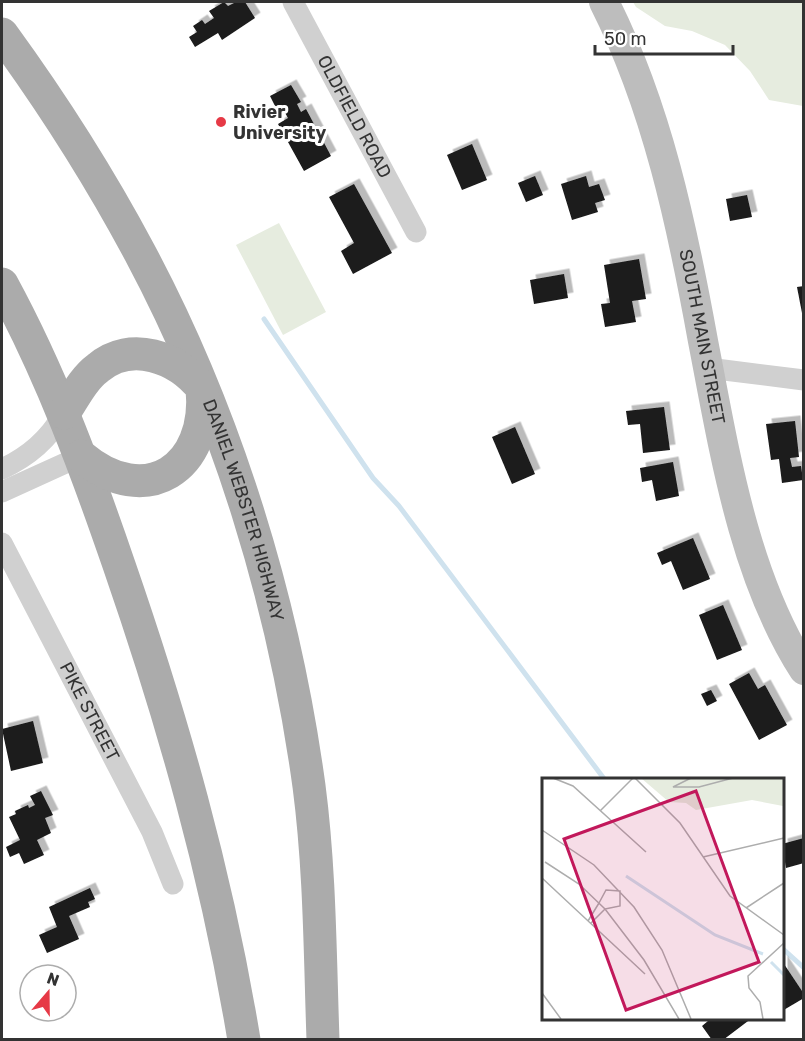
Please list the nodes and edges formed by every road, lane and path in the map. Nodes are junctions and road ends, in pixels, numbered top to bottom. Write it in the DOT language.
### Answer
graph roads {
  1 [pos="293,2"];
  2 [pos="604,2"];
  3 [pos="2,34"];
  4 [pos="416,232"];
  5 [pos="2,284"];
  6 [pos="708,368"];
  7 [pos="804,380"];
  8 [pos="202,388"];
  9 [pos="64,413"];
  10 [pos="81,456"];
  11 [pos="2,469"];
  12 [pos="2,492"];
  13 [pos="2,543"];
  14 [pos="804,669"];
  15 [pos="173,884"];
  16 [pos="244,1040"];
  17 [pos="323,1040"];
  1 -- 4 [label="street, OLDFIELD ROAD"];
  2 -- 6 [label="street, SOUTH MAIN STREET"];
  3 -- 8 [label="main road, DANIEL WEBSTER HIGHWAY"];
  5 -- 9 [label="main road"];
  6 -- 7 [label="street"];
  6 -- 14 [label="street, SOUTH MAIN STREET"];
  8 -- 9 [label="main road"];
  8 -- 10 [label="main road"];
  8 -- 17 [label="main road, DANIEL WEBSTER HIGHWAY"];
  9 -- 10 [label="main road"];
  9 -- 11 [label="street"];
  10 -- 12 [label="street"];
  10 -- 16 [label="main road"];
  13 -- 15 [label="street, PIKE STREET"];
}
